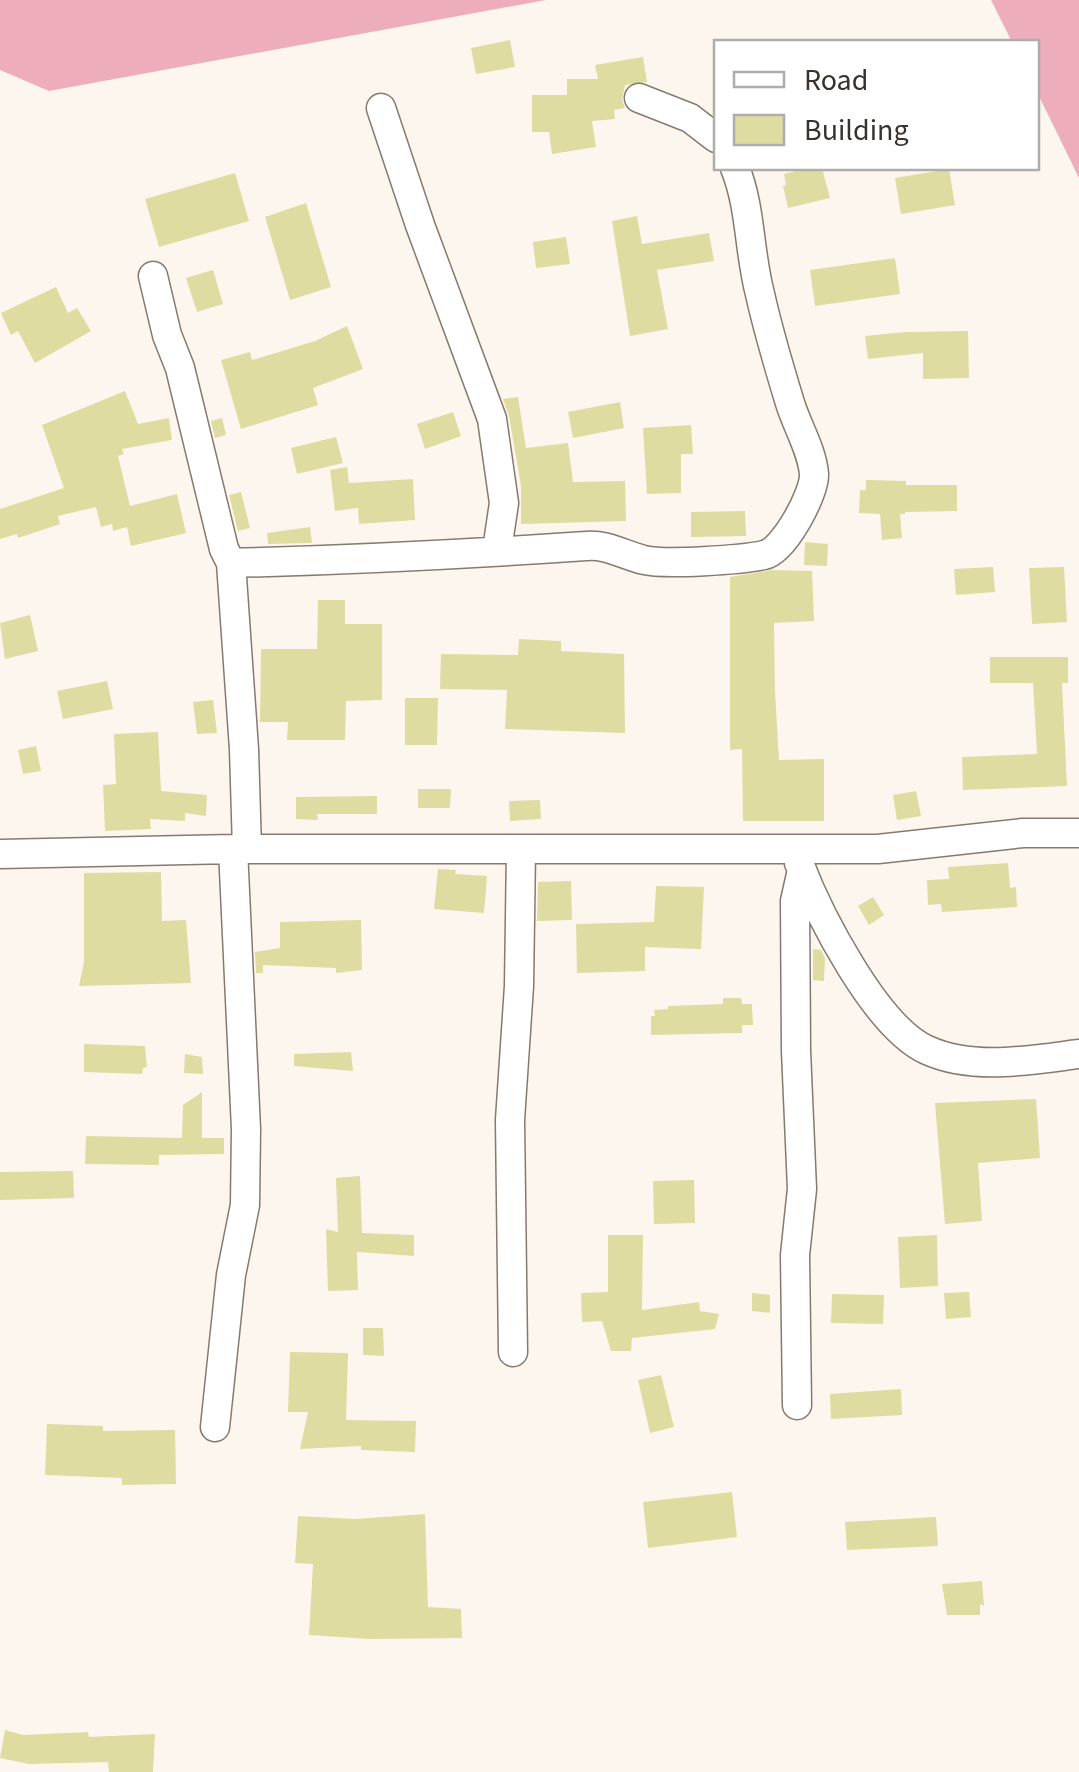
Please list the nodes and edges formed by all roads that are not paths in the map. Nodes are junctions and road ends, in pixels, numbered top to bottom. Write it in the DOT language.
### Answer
graph roads {
  1 [pos="639,98"];
  2 [pos="381,108"];
  3 [pos="714,136"];
  4 [pos="736,170"];
  5 [pos="153,276"];
  6 [pos="497,550"];
  7 [pos="231,563"];
  8 [pos="1079,833"];
  9 [pos="0,841"];
  10 [pos="240,849"];
  11 [pos="522,850"];
  12 [pos="0,854"];
  13 [pos="798,860"];
  14 [pos="1079,1054"];
  15 [pos="513,1352"];
  16 [pos="798,1404"];
  17 [pos="214,1426"];
  1 -- 3 [label="street"];
  2 -- 6 [label="street"];
  4 -- 6 [label="street"];
  5 -- 7 [label="street"];
  6 -- 7 [label="street"];
  7 -- 10 [label="street"];
  8 -- 13 [label="street"];
  9 -- 12 [label="street"];
  10 -- 11 [label="street"];
  10 -- 12 [label="street"];
  10 -- 17 [label="street"];
  11 -- 13 [label="street"];
  11 -- 15 [label="street"];
  13 -- 14 [label="street"];
  13 -- 16 [label="street"];
}
